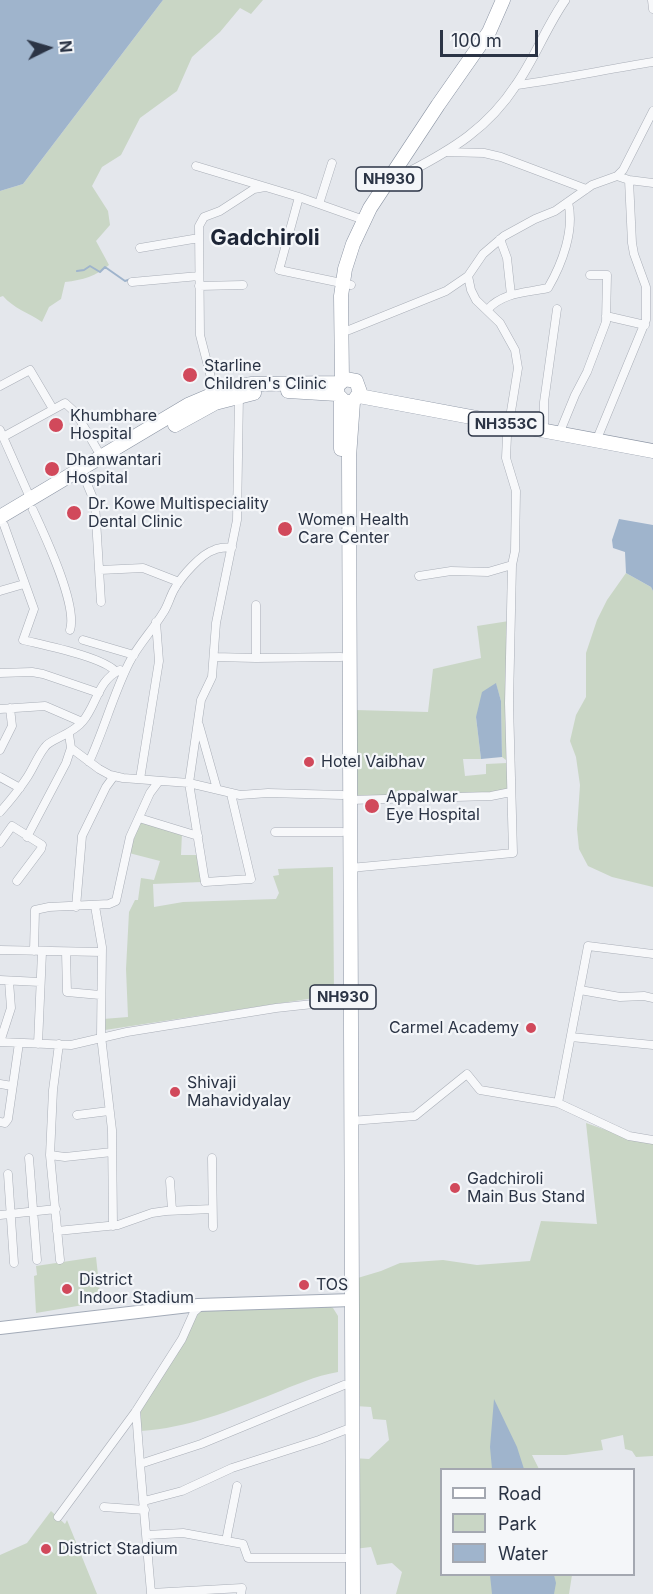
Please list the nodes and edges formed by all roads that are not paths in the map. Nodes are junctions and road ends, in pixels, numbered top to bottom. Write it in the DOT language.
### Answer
graph roads {
  1 [pos="503,0"];
  2 [pos="512,0"];
  3 [pos="565,0"];
  4 [pos="652,0"];
  5 [pos="653,9"];
  6 [pos="653,62"];
  7 [pos="517,85"];
  8 [pos="653,111"];
  9 [pos="445,152"];
  10 [pos="332,163"];
  11 [pos="196,166"];
  12 [pos="398,172"];
  13 [pos="617,176"];
  14 [pos="629,180"];
  15 [pos="653,183"];
  16 [pos="266,187"];
  17 [pos="586,189"];
  18 [pos="299,197"];
  19 [pos="568,202"];
  20 [pos="319,204"];
  21 [pos="364,220"];
  22 [pos="199,238"];
  23 [pos="500,239"];
  24 [pos="140,248"];
  25 [pos="590,275"];
  26 [pos="199,276"];
  27 [pos="468,276"];
  28 [pos="132,282"];
  29 [pos="243,285"];
  30 [pos="347,285"];
  31 [pos="199,286"];
  32 [pos="511,295"];
  33 [pos="650,305"];
  34 [pos="488,309"];
  35 [pos="557,309"];
  36 [pos="606,316"];
  37 [pos="645,325"];
  38 [pos="349,330"];
  39 [pos="0,386"];
  40 [pos="348,390"];
  41 [pos="239,391"];
  42 [pos="215,393"];
  43 [pos="53,409"];
  44 [pos="510,421"];
  45 [pos="544,424"];
  46 [pos="561,431"];
  47 [pos="2,434"];
  48 [pos="598,434"];
  49 [pos="653,444"];
  50 [pos="653,451"];
  51 [pos="102,458"];
  52 [pos="85,479"];
  53 [pos="32,505"];
  54 [pos="1,523"];
  55 [pos="232,548"];
  56 [pos="512,565"];
  57 [pos="99,570"];
  58 [pos="419,576"];
  59 [pos="179,582"];
  60 [pos="24,584"];
  61 [pos="0,591"];
  62 [pos="101,602"];
  63 [pos="256,605"];
  64 [pos="156,622"];
  65 [pos="70,630"];
  66 [pos="83,640"];
  67 [pos="134,655"];
  68 [pos="214,657"];
  69 [pos="341,657"];
  70 [pos="256,658"];
  71 [pos="127,667"];
  72 [pos="116,672"];
  73 [pos="0,673"];
  74 [pos="99,693"];
  75 [pos="10,708"];
  76 [pos="0,709"];
  77 [pos="198,721"];
  78 [pos="82,722"];
  79 [pos="69,734"];
  80 [pos="71,748"];
  81 [pos="0,750"];
  82 [pos="89,762"];
  83 [pos="114,776"];
  84 [pos="0,777"];
  85 [pos="140,779"];
  86 [pos="159,781"];
  87 [pos="189,783"];
  88 [pos="20,788"];
  89 [pos="217,789"];
  90 [pos="511,792"];
  91 [pos="231,794"];
  92 [pos="346,798"];
  93 [pos="0,812"];
  94 [pos="139,818"];
  95 [pos="275,832"];
  96 [pos="342,832"];
  97 [pos="198,836"];
  98 [pos="27,837"];
  99 [pos="0,843"];
  100 [pos="350,868"];
  101 [pos="16,881"];
  102 [pos="95,906"];
  103 [pos="76,907"];
  104 [pos="0,950"];
  105 [pos="38,951"];
  106 [pos="66,952"];
  107 [pos="102,952"];
  108 [pos="653,954"];
  109 [pos="0,980"];
  110 [pos="9,981"];
  111 [pos="40,982"];
  112 [pos="580,990"];
  113 [pos="100,995"];
  114 [pos="653,998"];
  115 [pos="346,1000"];
  116 [pos="101,1036"];
  117 [pos="571,1036"];
  118 [pos="0,1042"];
  119 [pos="20,1043"];
  120 [pos="38,1044"];
  121 [pos="59,1044"];
  122 [pos="653,1045"];
  123 [pos="0,1084"];
  124 [pos="12,1086"];
  125 [pos="558,1104"];
  126 [pos="109,1111"];
  127 [pos="77,1115"];
  128 [pos="351,1121"];
  129 [pos="0,1122"];
  130 [pos="653,1140"];
  131 [pos="112,1152"];
  132 [pos="50,1155"];
  133 [pos="28,1158"];
  134 [pos="212,1158"];
  135 [pos="8,1174"];
  136 [pos="170,1181"];
  137 [pos="56,1209"];
  138 [pos="212,1209"];
  139 [pos="172,1210"];
  140 [pos="32,1212"];
  141 [pos="11,1214"];
  142 [pos="0,1215"];
  143 [pos="113,1226"];
  144 [pos="213,1227"];
  145 [pos="57,1231"];
  146 [pos="37,1260"];
  147 [pos="60,1260"];
  148 [pos="14,1263"];
  149 [pos="348,1300"];
  150 [pos="203,1304"];
  151 [pos="0,1328"];
  152 [pos="344,1385"];
  153 [pos="136,1411"];
  154 [pos="345,1430"];
  155 [pos="140,1464"];
  156 [pos="237,1486"];
  157 [pos="144,1501"];
  158 [pos="104,1507"];
  159 [pos="145,1510"];
  160 [pos="58,1518"];
  161 [pos="147,1535"];
  162 [pos="226,1541"];
  163 [pos="349,1558"];
  164 [pos="151,1594"];
  165 [pos="241,1594"];
  166 [pos="345,1594"];
  167 [pos="353,1594"];
  1 -- 12 [label="highway, NH930"];
  2 -- 12 [label="highway, NH930"];
  3 -- 7 [label="street"];
  4 -- 5 [label="street"];
  6 -- 7 [label="street"];
  7 -- 9 [label="street"];
  8 -- 13 [label="street"];
  9 -- 12 [label="street"];
  9 -- 17 [label="street"];
  10 -- 20 [label="street"];
  11 -- 16 [label="street"];
  12 -- 21 [label="highway, NH930"];
  12 -- 30 [label="highway, NH930"];
  13 -- 14 [label="street"];
  13 -- 17 [label="street"];
  14 -- 15 [label="street"];
  14 -- 33 [label="street"];
  16 -- 18 [label="street"];
  16 -- 22 [label="street"];
  17 -- 19 [label="street"];
  18 -- 20 [label="street"];
  18 -- 30 [label="street"];
  19 -- 23 [label="street"];
  19 -- 32 [label="street"];
  20 -- 21 [label="street"];
  21 -- 30 [label="highway, NH930"];
  22 -- 24 [label="street"];
  22 -- 26 [label="street"];
  23 -- 27 [label="street"];
  23 -- 32 [label="street"];
  25 -- 36 [label="street"];
  26 -- 28 [label="street"];
  26 -- 31 [label="street"];
  27 -- 34 [label="street"];
  27 -- 38 [label="street"];
  29 -- 31 [label="street"];
  30 -- 38 [label="highway, NH930"];
  30 -- 40 [label="highway, NH930"];
  31 -- 42 [label="street"];
  32 -- 34 [label="street"];
  33 -- 37 [label="street"];
  34 -- 44 [label="street"];
  35 -- 45 [label="street"];
  36 -- 37 [label="street"];
  36 -- 46 [label="street"];
  37 -- 48 [label="street"];
  38 -- 40 [label="highway, NH930"];
  39 -- 43 [label="street"];
  40 -- 41 [label="highway, NH353C"];
  40 -- 44 [label="highway, NH353C"];
  40 -- 69 [label="highway, NH930"];
  40 -- 92 [label="highway, NH930"];
  41 -- 42 [label="highway, NH353C"];
  41 -- 52 [label="highway, NH353C"];
  41 -- 55 [label="street"];
  42 -- 51 [label="highway, NH353C"];
  43 -- 47 [label="street"];
  43 -- 51 [label="street"];
  44 -- 45 [label="highway, NH353C"];
  44 -- 46 [label="highway, NH353C"];
  44 -- 56 [label="street"];
  45 -- 46 [label="highway, NH353C"];
  46 -- 48 [label="highway, NH353C"];
  46 -- 50 [label="highway, NH353C"];
  47 -- 53 [label="street"];
  48 -- 49 [label="highway, NH353C"];
  51 -- 53 [label="highway, NH353C"];
  52 -- 53 [label="highway, NH353C"];
  52 -- 57 [label="street"];
  53 -- 54 [label="highway, NH353C"];
  53 -- 65 [label="street"];
  54 -- 60 [label="street"];
  55 -- 59 [label="street"];
  55 -- 68 [label="street"];
  56 -- 58 [label="street"];
  56 -- 90 [label="street"];
  57 -- 59 [label="street"];
  57 -- 62 [label="street"];
  59 -- 64 [label="street"];
  60 -- 61 [label="street"];
  60 -- 72 [label="street"];
  63 -- 70 [label="street"];
  64 -- 67 [label="street"];
  64 -- 85 [label="street"];
  66 -- 67 [label="street"];
  67 -- 71 [label="street"];
  68 -- 70 [label="street"];
  68 -- 77 [label="street"];
  69 -- 70 [label="street"];
  69 -- 92 [label="highway, NH930"];
  71 -- 72 [label="street"];
  71 -- 82 [label="street"];
  72 -- 74 [label="street"];
  73 -- 74 [label="street"];
  74 -- 78 [label="street"];
  75 -- 76 [label="street"];
  75 -- 78 [label="street"];
  75 -- 81 [label="street"];
  77 -- 87 [label="street"];
  77 -- 89 [label="street"];
  78 -- 79 [label="street"];
  79 -- 80 [label="street"];
  79 -- 88 [label="street"];
  80 -- 82 [label="street"];
  80 -- 98 [label="street"];
  82 -- 83 [label="street"];
  83 -- 85 [label="street"];
  83 -- 103 [label="street"];
  84 -- 88 [label="street"];
  85 -- 86 [label="street"];
  86 -- 87 [label="street"];
  86 -- 94 [label="street"];
  87 -- 89 [label="street"];
  87 -- 97 [label="street"];
  88 -- 93 [label="street"];
  89 -- 91 [label="street"];
  90 -- 92 [label="street"];
  90 -- 100 [label="street"];
  91 -- 92 [label="street"];
  91 -- 97 [label="street"];
  92 -- 96 [label="highway, NH930"];
  92 -- 100 [label="highway, NH930"];
  94 -- 97 [label="street"];
  94 -- 102 [label="street"];
  95 -- 96 [label="street"];
  96 -- 115 [label="highway, NH930"];
  98 -- 99 [label="street"];
  98 -- 101 [label="street"];
  100 -- 115 [label="highway, NH930"];
  102 -- 103 [label="street"];
  102 -- 107 [label="street"];
  103 -- 105 [label="street"];
  104 -- 105 [label="street"];
  105 -- 106 [label="street"];
  105 -- 111 [label="street"];
  106 -- 107 [label="street"];
  106 -- 113 [label="street"];
  107 -- 113 [label="street"];
  108 -- 112 [label="street"];
  109 -- 110 [label="street"];
  110 -- 111 [label="street"];
  110 -- 118 [label="street"];
  111 -- 120 [label="street"];
  112 -- 114 [label="street"];
  112 -- 117 [label="street"];
  113 -- 116 [label="street"];
  115 -- 116 [label="street"];
  115 -- 128 [label="highway, NH930"];
  115 -- 149 [label="highway, NH930"];
  116 -- 121 [label="street"];
  116 -- 126 [label="street"];
  117 -- 122 [label="street"];
  117 -- 125 [label="street"];
  118 -- 119 [label="street"];
  119 -- 120 [label="street"];
  119 -- 124 [label="street"];
  120 -- 121 [label="street"];
  121 -- 132 [label="street"];
  123 -- 124 [label="street"];
  124 -- 129 [label="street"];
  125 -- 128 [label="street"];
  125 -- 130 [label="street"];
  126 -- 127 [label="street"];
  126 -- 131 [label="street"];
  128 -- 149 [label="highway, NH930"];
  131 -- 132 [label="street"];
  131 -- 143 [label="street"];
  132 -- 137 [label="street"];
  133 -- 140 [label="street"];
  134 -- 138 [label="street"];
  135 -- 141 [label="street"];
  136 -- 139 [label="street"];
  137 -- 140 [label="street"];
  137 -- 145 [label="street"];
  138 -- 139 [label="street"];
  138 -- 144 [label="street"];
  139 -- 143 [label="street"];
  140 -- 141 [label="street"];
  140 -- 146 [label="street"];
  141 -- 142 [label="street"];
  141 -- 148 [label="street"];
  143 -- 145 [label="street"];
  145 -- 147 [label="street"];
  149 -- 150 [label="main road"];
  149 -- 152 [label="highway, NH930"];
  149 -- 163 [label="highway, NH930"];
  150 -- 151 [label="main road"];
  150 -- 153 [label="street"];
  152 -- 154 [label="highway, NH930"];
  152 -- 155 [label="street"];
  153 -- 155 [label="street"];
  153 -- 160 [label="street"];
  154 -- 157 [label="street"];
  154 -- 163 [label="highway, NH930"];
  155 -- 157 [label="street"];
  156 -- 162 [label="street"];
  157 -- 159 [label="street"];
  158 -- 159 [label="street"];
  159 -- 161 [label="street"];
  161 -- 162 [label="street"];
  161 -- 164 [label="street"];
  162 -- 163 [label="street"];
  163 -- 166 [label="highway, NH930"];
  163 -- 167 [label="highway, NH930"];
  164 -- 165 [label="street"];
}
